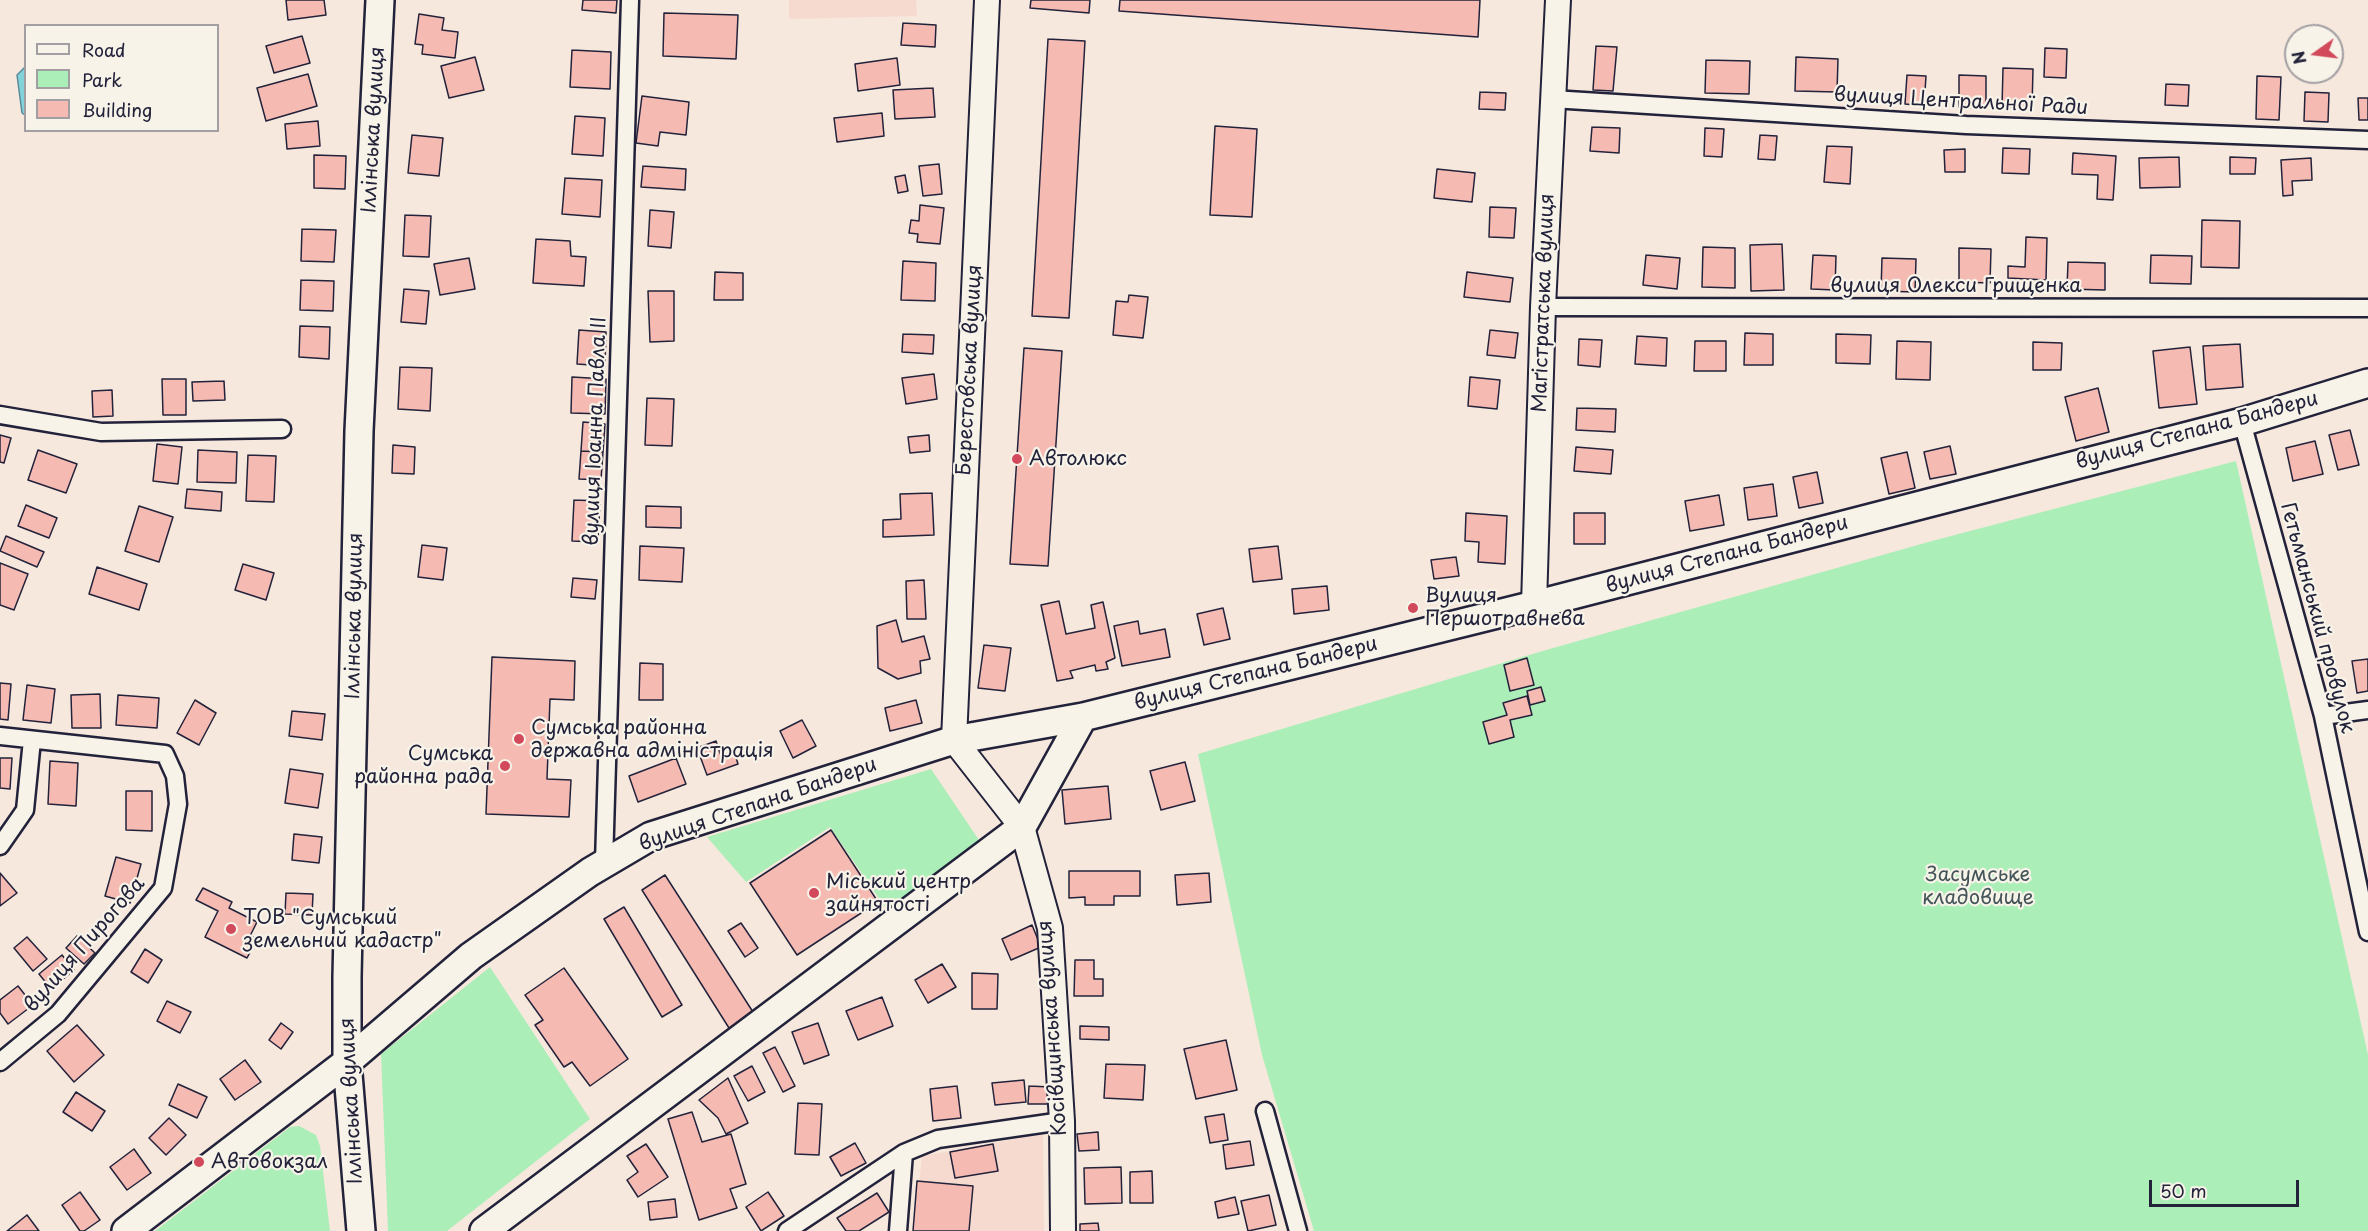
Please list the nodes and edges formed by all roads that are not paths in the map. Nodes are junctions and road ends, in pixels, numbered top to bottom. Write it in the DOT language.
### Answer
graph roads {
  1 [pos="380,0"];
  2 [pos="630,0"];
  3 [pos="987,0"];
  4 [pos="1557,0"];
  5 [pos="1552,99"];
  6 [pos="2368,140"];
  7 [pos="1543,307"];
  8 [pos="2368,308"];
  9 [pos="2368,382"];
  10 [pos="0,416"];
  11 [pos="2242,422"];
  12 [pos="282,429"];
  13 [pos="1534,605"];
  14 [pos="2368,710"];
  15 [pos="2323,716"];
  16 [pos="1083,717"];
  17 [pos="0,736"];
  18 [pos="32,740"];
  19 [pos="954,740"];
  20 [pos="1022,827"];
  21 [pos="0,846"];
  22 [pos="604,863"];
  23 [pos="2368,932"];
  24 [pos="0,1062"];
  25 [pos="347,1062"];
  26 [pos="1265,1111"];
  27 [pos="1062,1121"];
  28 [pos="904,1153"];
  29 [pos="126,1231"];
  30 [pos="361,1231"];
  31 [pos="484,1231"];
  32 [pos="787,1231"];
  33 [pos="898,1231"];
  34 [pos="1063,1231"];
  35 [pos="1298,1231"];
  1 -- 25 [label="main road, Іллінська вулиця"];
  2 -- 22 [label="street, вулиця Іоанна Павла II"];
  3 -- 19 [label="street, Берестовська вулиця"];
  4 -- 5 [label="street, Маґістратська вулиця"];
  5 -- 6 [label="street, вулиця Центральної Ради"];
  5 -- 7 [label="street, Маґістратська вулиця"];
  7 -- 8 [label="street, вулиця Олекси Грищенка"];
  7 -- 13 [label="street, Маґістратська вулиця"];
  9 -- 11 [label="main road, вулиця Степана Бандери"];
  10 -- 12 [label="street"];
  11 -- 13 [label="main road, вулиця Степана Бандери"];
  11 -- 15 [label="street, Гетьманський провулок"];
  13 -- 16 [label="main road, вулиця Степана Бандери"];
  14 -- 15 [label="street"];
  15 -- 23 [label="street, Гетьманський провулок"];
  16 -- 19 [label="main road, вулиця Степана Бандери"];
  16 -- 20 [label="main road"];
  17 -- 18 [label="street, вулиця Пирогова"];
  18 -- 21 [label="street"];
  18 -- 24 [label="street, вулиця Пирогова"];
  19 -- 20 [label="street"];
  19 -- 22 [label="main road, вулиця Степана Бандери"];
  20 -- 27 [label="street, Косівщинська вулиця"];
  20 -- 31 [label="main road"];
  22 -- 25 [label="main road, вулиця Степана Бандери"];
  25 -- 29 [label="main road, вулиця Степана Бандери"];
  25 -- 30 [label="main road, Іллінська вулиця"];
  26 -- 35 [label="street"];
  27 -- 28 [label="street"];
  27 -- 34 [label="street, Косівщинська вулиця"];
  28 -- 32 [label="street"];
  28 -- 33 [label="street"];
}
